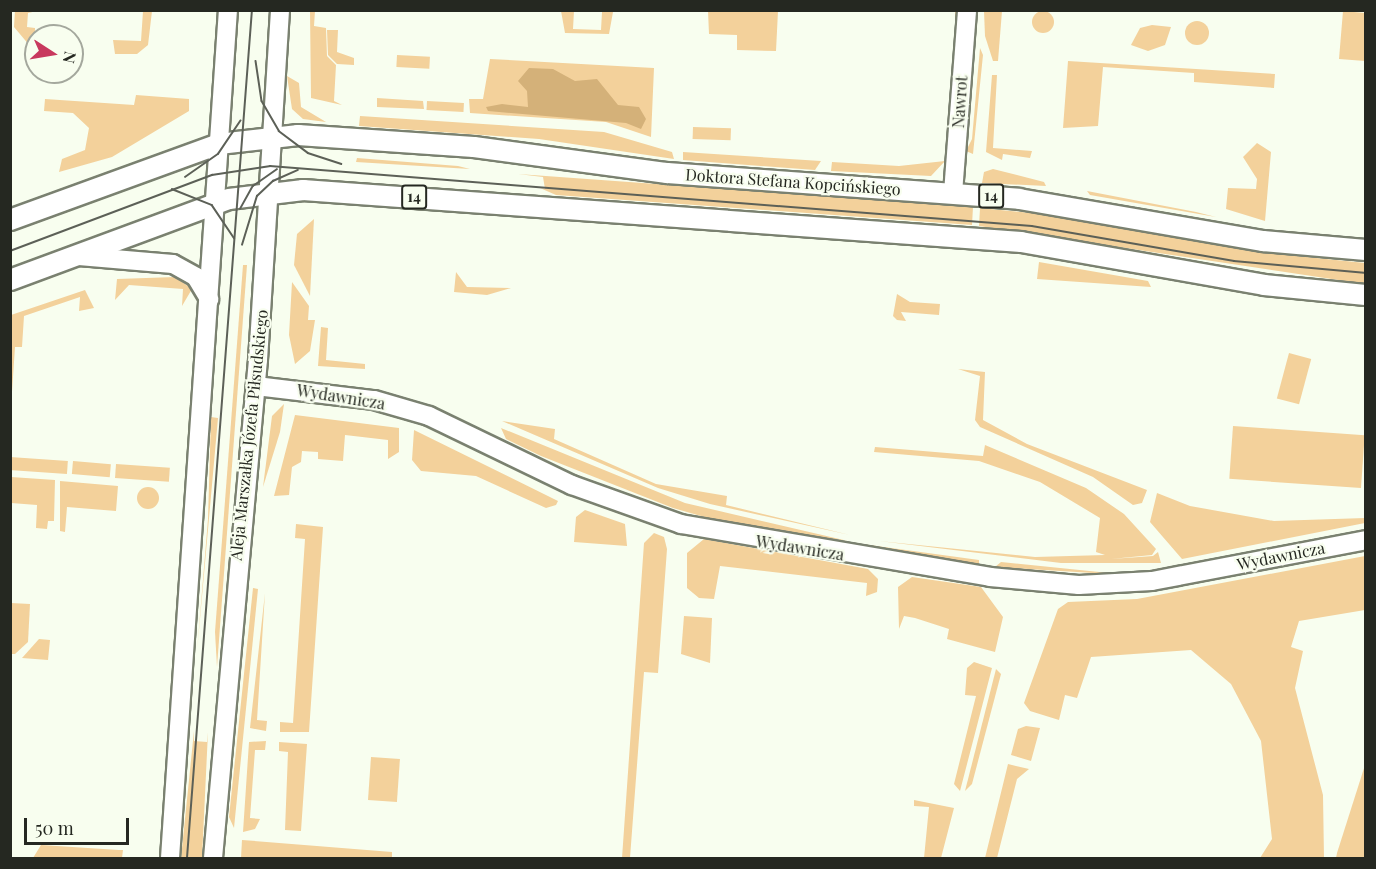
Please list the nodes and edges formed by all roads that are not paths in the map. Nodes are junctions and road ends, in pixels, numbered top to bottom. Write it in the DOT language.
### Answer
graph roads {
  1 [pos="228,10"];
  2 [pos="280,10"];
  3 [pos="967,10"];
  4 [pos="271,135"];
  5 [pos="219,144"];
  6 [pos="269,192"];
  7 [pos="953,193"];
  8 [pos="216,203"];
  9 [pos="10,220"];
  10 [pos="1365,250"];
  11 [pos="77,256"];
  12 [pos="10,280"];
  13 [pos="1365,295"];
  14 [pos="209,300"];
  15 [pos="256,386"];
  16 [pos="1365,540"];
  17 [pos="170,858"];
  18 [pos="213,858"];
  1 -- 5 [label="main road"];
  2 -- 4 [label="main road, Aleja Marszałka Józefa Piłsudskiego"];
  3 -- 7 [label="main road, Nawrot"];
  4 -- 5 [label="main road, Doktora Stefana Kopcińskiego / 14"];
  4 -- 6 [label="main road, Aleja Marszałka Józefa Piłsudskiego"];
  4 -- 7 [label="main road, Doktora Stefana Kopcińskiego / 14"];
  5 -- 8 [label="main road"];
  5 -- 9 [label="main road, 14"];
  6 -- 8 [label="main road, 14"];
  6 -- 13 [label="main road, 14"];
  6 -- 15 [label="main road, Aleja Marszałka Józefa Piłsudskiego"];
  7 -- 10 [label="main road, Doktora Stefana Kopcińskiego / 14"];
  8 -- 11 [label="main road, 14"];
  8 -- 14 [label="main road"];
  11 -- 12 [label="main road, 14"];
  11 -- 14 [label="main road"];
  14 -- 17 [label="main road"];
  15 -- 16 [label="main road, Wydawnicza"];
  15 -- 18 [label="main road, Aleja Marszałka Józefa Piłsudskiego"];
}
